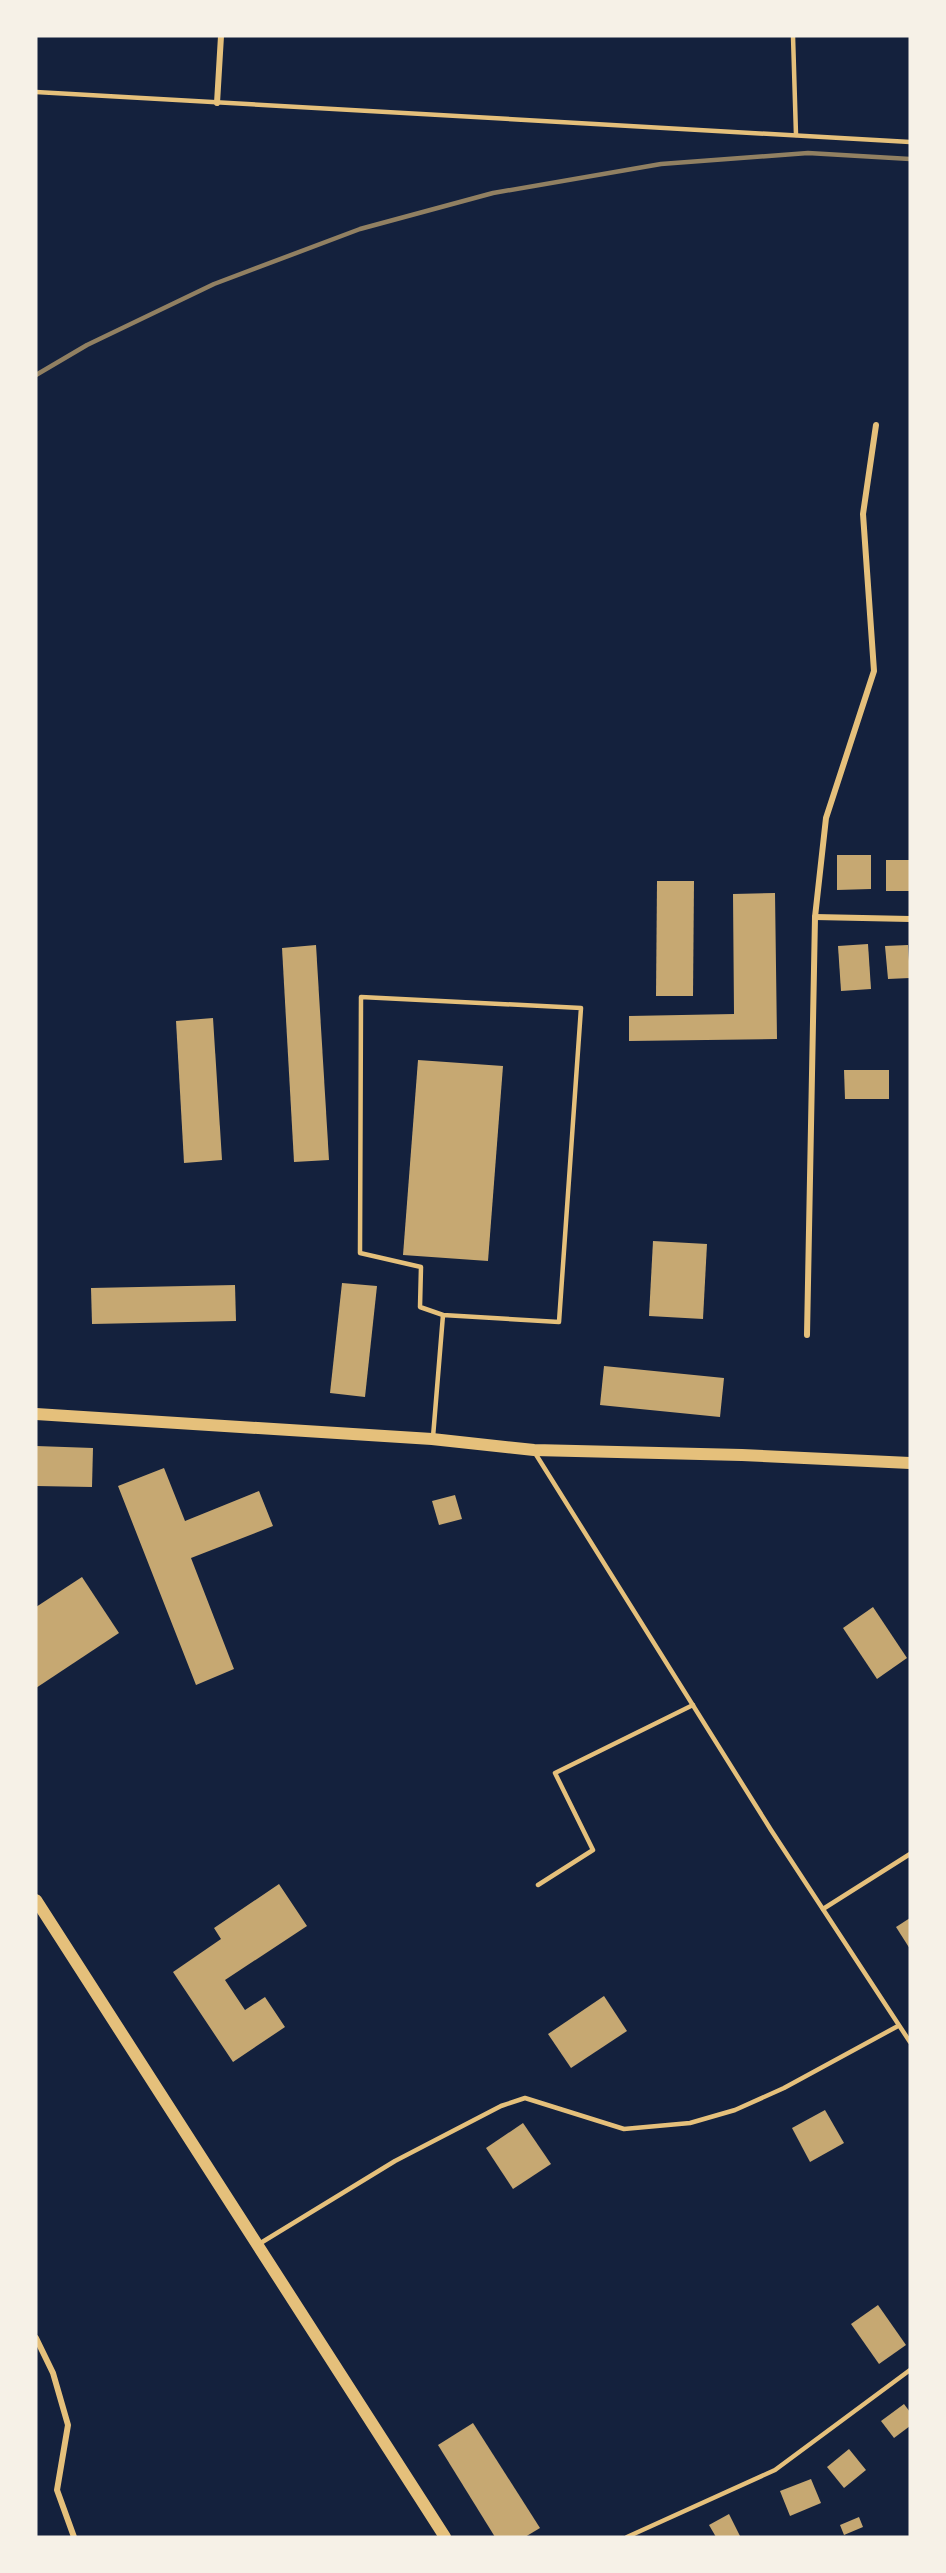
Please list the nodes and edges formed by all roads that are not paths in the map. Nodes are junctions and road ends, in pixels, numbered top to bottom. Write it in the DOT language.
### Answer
graph roads {
  1 [pos="221,36"];
  2 [pos="793,36"];
  3 [pos="36,92"];
  4 [pos="217,103"];
  5 [pos="796,135"];
  6 [pos="910,142"];
  7 [pos="876,425"];
  8 [pos="815,917"];
  9 [pos="910,919"];
  10 [pos="443,1315"];
  11 [pos="807,1335"];
  12 [pos="36,1414"];
  13 [pos="432,1439"];
  14 [pos="534,1450"];
  15 [pos="910,1463"];
  16 [pos="693,1705"];
  17 [pos="910,1854"];
  18 [pos="538,1885"];
  19 [pos="37,1903"];
  20 [pos="822,1909"];
  21 [pos="898,2026"];
  22 [pos="910,2042"];
  23 [pos="259,2244"];
  24 [pos="36,2338"];
  25 [pos="910,2370"];
  26 [pos="74,2537"];
  27 [pos="445,2537"];
  28 [pos="627,2537"];
  1 -- 4 [label="street"];
  2 -- 5 [label="lane"];
  3 -- 4 [label="lane"];
  4 -- 5 [label="lane"];
  5 -- 6 [label="lane"];
  7 -- 8 [label="street"];
  8 -- 9 [label="street"];
  8 -- 11 [label="street"];
  10 -- 10 [label="lane"];
  10 -- 13 [label="lane"];
  12 -- 13 [label="main road"];
  13 -- 14 [label="main road"];
  14 -- 15 [label="main road"];
  14 -- 16 [label="lane"];
  16 -- 18 [label="lane"];
  16 -- 20 [label="lane"];
  17 -- 20 [label="lane"];
  19 -- 23 [label="main road"];
  20 -- 21 [label="lane"];
  21 -- 22 [label="lane"];
  21 -- 23 [label="lane"];
  23 -- 27 [label="main road"];
  24 -- 26 [label="street"];
  25 -- 28 [label="lane"];
}
